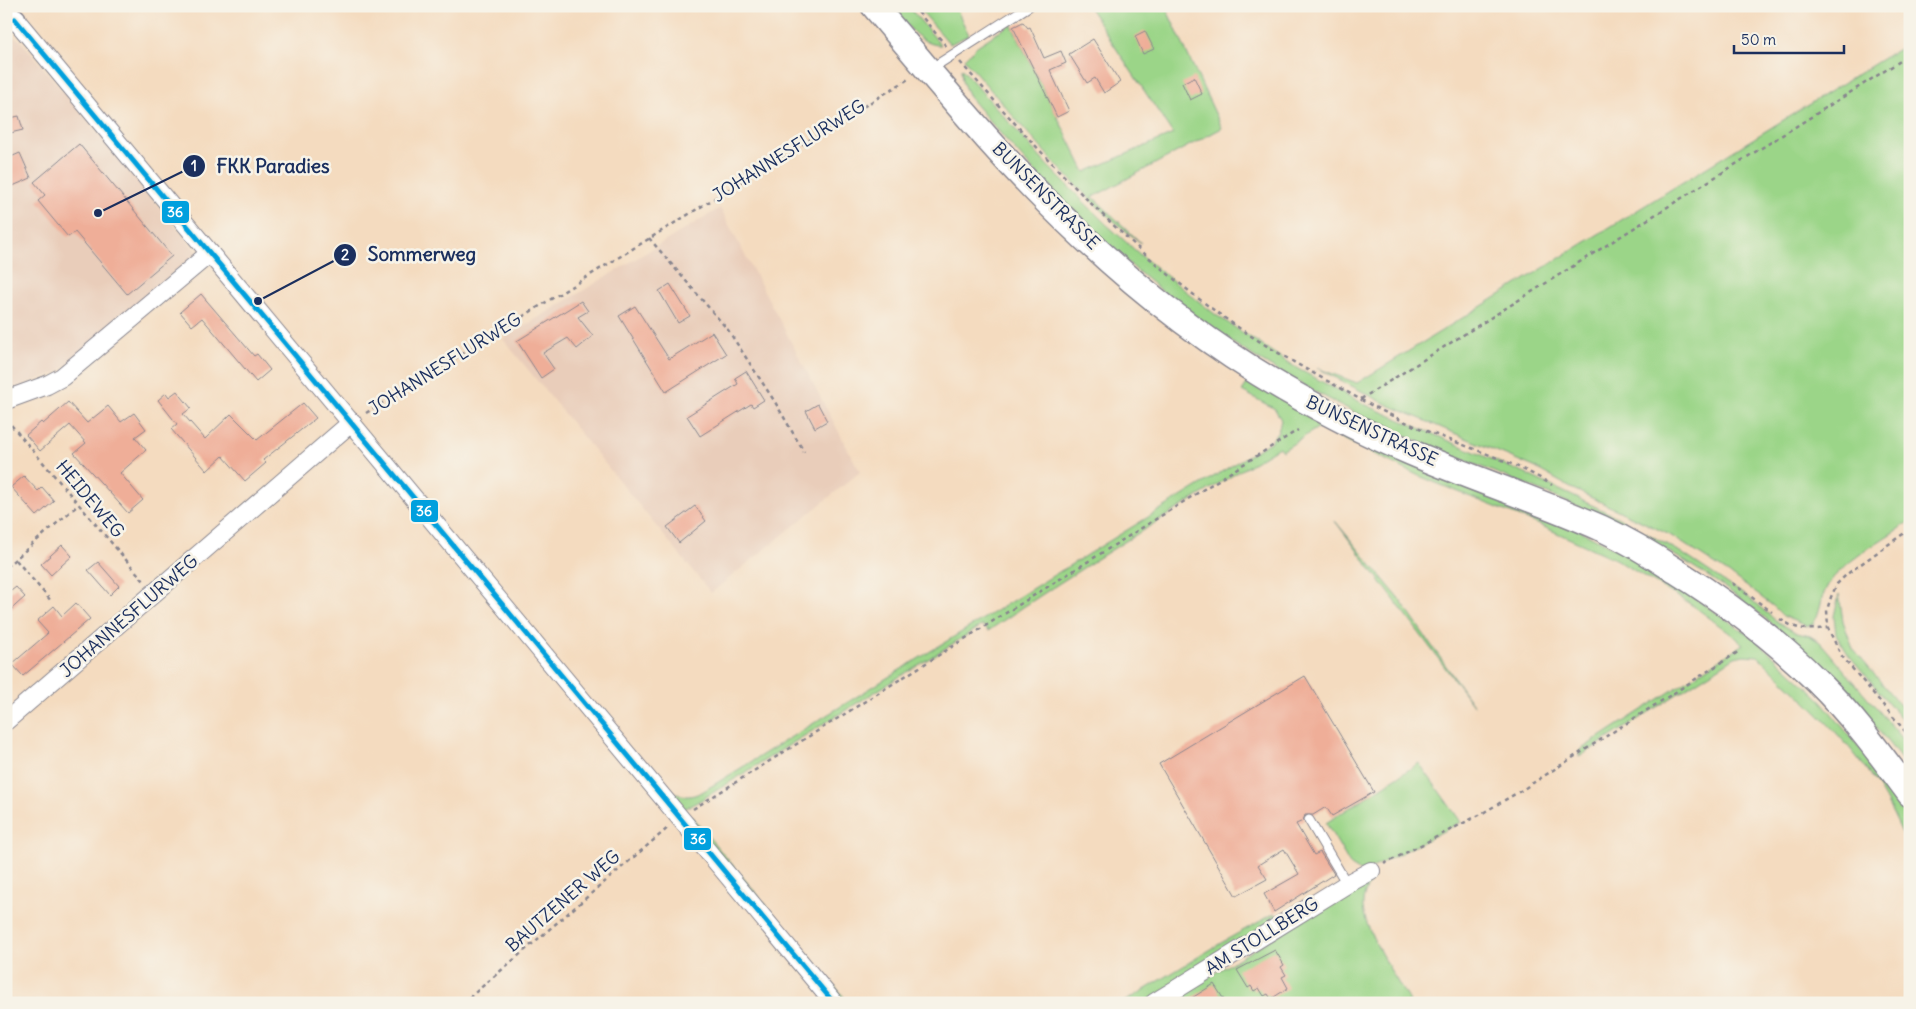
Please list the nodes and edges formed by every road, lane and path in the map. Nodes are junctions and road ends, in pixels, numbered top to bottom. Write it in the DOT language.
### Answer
graph roads {
  1 [pos="874,6"];
  2 [pos="913,6"];
  3 [pos="1029,6"];
  4 [pos="11,20"];
  5 [pos="953,54"];
  6 [pos="1910,56"];
  7 [pos="928,70"];
  8 [pos="901,82"];
  9 [pos="649,238"];
  10 [pos="210,253"];
  11 [pos="1361,399"];
  12 [pos="6,400"];
  13 [pos="6,419"];
  14 [pos="352,422"];
  15 [pos="1298,430"];
  16 [pos="804,452"];
  17 [pos="1559,489"];
  18 [pos="78,505"];
  19 [pos="1910,529"];
  20 [pos="16,560"];
  21 [pos="6,568"];
  22 [pos="1726,579"];
  23 [pos="154,594"];
  24 [pos="52,602"];
  25 [pos="1773,614"];
  26 [pos="1779,619"];
  27 [pos="1828,628"];
  28 [pos="1738,652"];
  29 [pos="6,721"];
  30 [pos="1910,736"];
  31 [pos="1910,794"];
  32 [pos="679,818"];
  33 [pos="1309,820"];
  34 [pos="1371,871"];
  35 [pos="1347,884"];
  36 [pos="463,1003"];
  37 [pos="834,1003"];
  38 [pos="1154,1003"];
  1 -- 7 [label="main road, BUNSENSTRASSE"];
  2 -- 5 [label="path"];
  3 -- 5 [label="lane"];
  4 -- 10 [label="street"];
  5 -- 7 [label="lane"];
  5 -- 11 [label="path"];
  6 -- 11 [label="path"];
  7 -- 31 [label="main road, BUNSENSTRASSE"];
  8 -- 9 [label="path, JOHANNESFLURWEG"];
  9 -- 14 [label="path, JOHANNESFLURWEG"];
  9 -- 16 [label="path"];
  10 -- 12 [label="street"];
  10 -- 14 [label="street"];
  11 -- 17 [label="path"];
  13 -- 18 [label="path, HEIDEWEG"];
  14 -- 23 [label="street, JOHANNESFLURWEG"];
  14 -- 32 [label="street"];
  15 -- 32 [label="path, BAUTZENER WEG"];
  18 -- 20 [label="path"];
  18 -- 23 [label="path, HEIDEWEG"];
  19 -- 27 [label="path"];
  20 -- 21 [label="path"];
  20 -- 24 [label="path"];
  22 -- 25 [label="path"];
  23 -- 29 [label="street, JOHANNESFLURWEG"];
  26 -- 27 [label="path"];
  27 -- 30 [label="path"];
  28 -- 34 [label="path"];
  32 -- 36 [label="path, BAUTZENER WEG"];
  32 -- 37 [label="street"];
  33 -- 35 [label="lane"];
  34 -- 35 [label="street, AM STOLLBERG"];
  35 -- 38 [label="street, AM STOLLBERG"];
}
